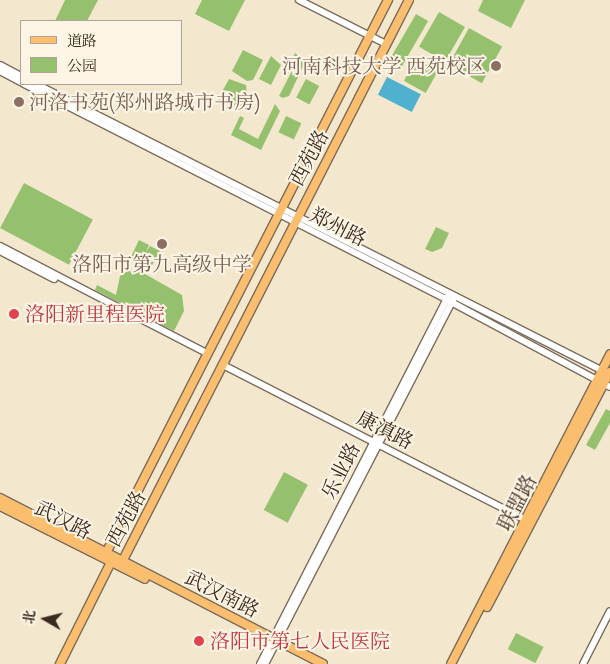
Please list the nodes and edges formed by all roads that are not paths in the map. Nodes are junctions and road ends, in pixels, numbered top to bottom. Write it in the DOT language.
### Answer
graph roads {
  1 [pos="299,0"];
  2 [pos="388,0"];
  3 [pos="409,0"];
  4 [pos="370,35"];
  5 [pos="386,44"];
  6 [pos="0,65"];
  7 [pos="0,71"];
  8 [pos="20,75"];
  9 [pos="20,81"];
  10 [pos="27,85"];
  11 [pos="38,85"];
  12 [pos="280,212"];
  13 [pos="296,219"];
  14 [pos="0,246"];
  15 [pos="0,251"];
  16 [pos="450,298"];
  17 [pos="610,355"];
  18 [pos="207,356"];
  19 [pos="224,364"];
  20 [pos="608,373"];
  21 [pos="604,383"];
  22 [pos="376,442"];
  23 [pos="0,498"];
  24 [pos="0,506"];
  25 [pos="530,520"];
  26 [pos="106,553"];
  27 [pos="111,562"];
  28 [pos="122,562"];
  29 [pos="610,610"];
  30 [pos="274,641"];
  31 [pos="60,664"];
  32 [pos="260,664"];
  33 [pos="265,664"];
  34 [pos="314,664"];
  35 [pos="323,664"];
  36 [pos="451,664"];
  37 [pos="457,664"];
  38 [pos="583,664"];
  1 -- 4 [label="street"];
  2 -- 4 [label="main road, 西苑路"];
  3 -- 5 [label="main road, 西苑路"];
  4 -- 5 [label="street"];
  4 -- 12 [label="main road, 西苑路"];
  5 -- 13 [label="main road, 西苑路"];
  6 -- 8 [label="street"];
  7 -- 9 [label="street, 郑州路"];
  10 -- 12 [label="street, 郑州路"];
  11 -- 12 [label="street, 郑州路"];
  12 -- 13 [label="street, 郑州路"];
  12 -- 18 [label="main road, 西苑路"];
  13 -- 16 [label="street, 郑州路"];
  13 -- 19 [label="main road, 西苑路"];
  14 -- 18 [label="street"];
  15 -- 18 [label="street"];
  16 -- 20 [label="street, 郑州路"];
  16 -- 21 [label="street, 郑州路"];
  16 -- 22 [label="street, 乐业路"];
  17 -- 20 [label="main road, 联盟路"];
  18 -- 26 [label="main road, 西苑路"];
  19 -- 22 [label="street, 康滇路"];
  19 -- 28 [label="main road, 西苑路"];
  20 -- 21 [label="main road, 联盟路"];
  21 -- 25 [label="main road, 联盟路"];
  22 -- 25 [label="street, 康滇路"];
  22 -- 30 [label="street, 乐业路"];
  23 -- 26 [label="main road, 武汉路"];
  24 -- 27 [label="main road, 武汉路"];
  25 -- 36 [label="main road, 联盟路"];
  25 -- 37 [label="main road, 联盟路"];
  26 -- 27 [label="main road, 西苑路"];
  26 -- 28 [label="main road, 武汉南路"];
  27 -- 28 [label="main road, 西苑路"];
  27 -- 30 [label="main road, 武汉南路"];
  27 -- 31 [label="main road"];
  28 -- 30 [label="main road, 武汉南路"];
  29 -- 38 [label="street"];
  30 -- 32 [label="street, 乐业路"];
  30 -- 33 [label="street, 乐业路"];
  30 -- 34 [label="main road, 武汉南路"];
  30 -- 35 [label="main road, 武汉南路"];
}
